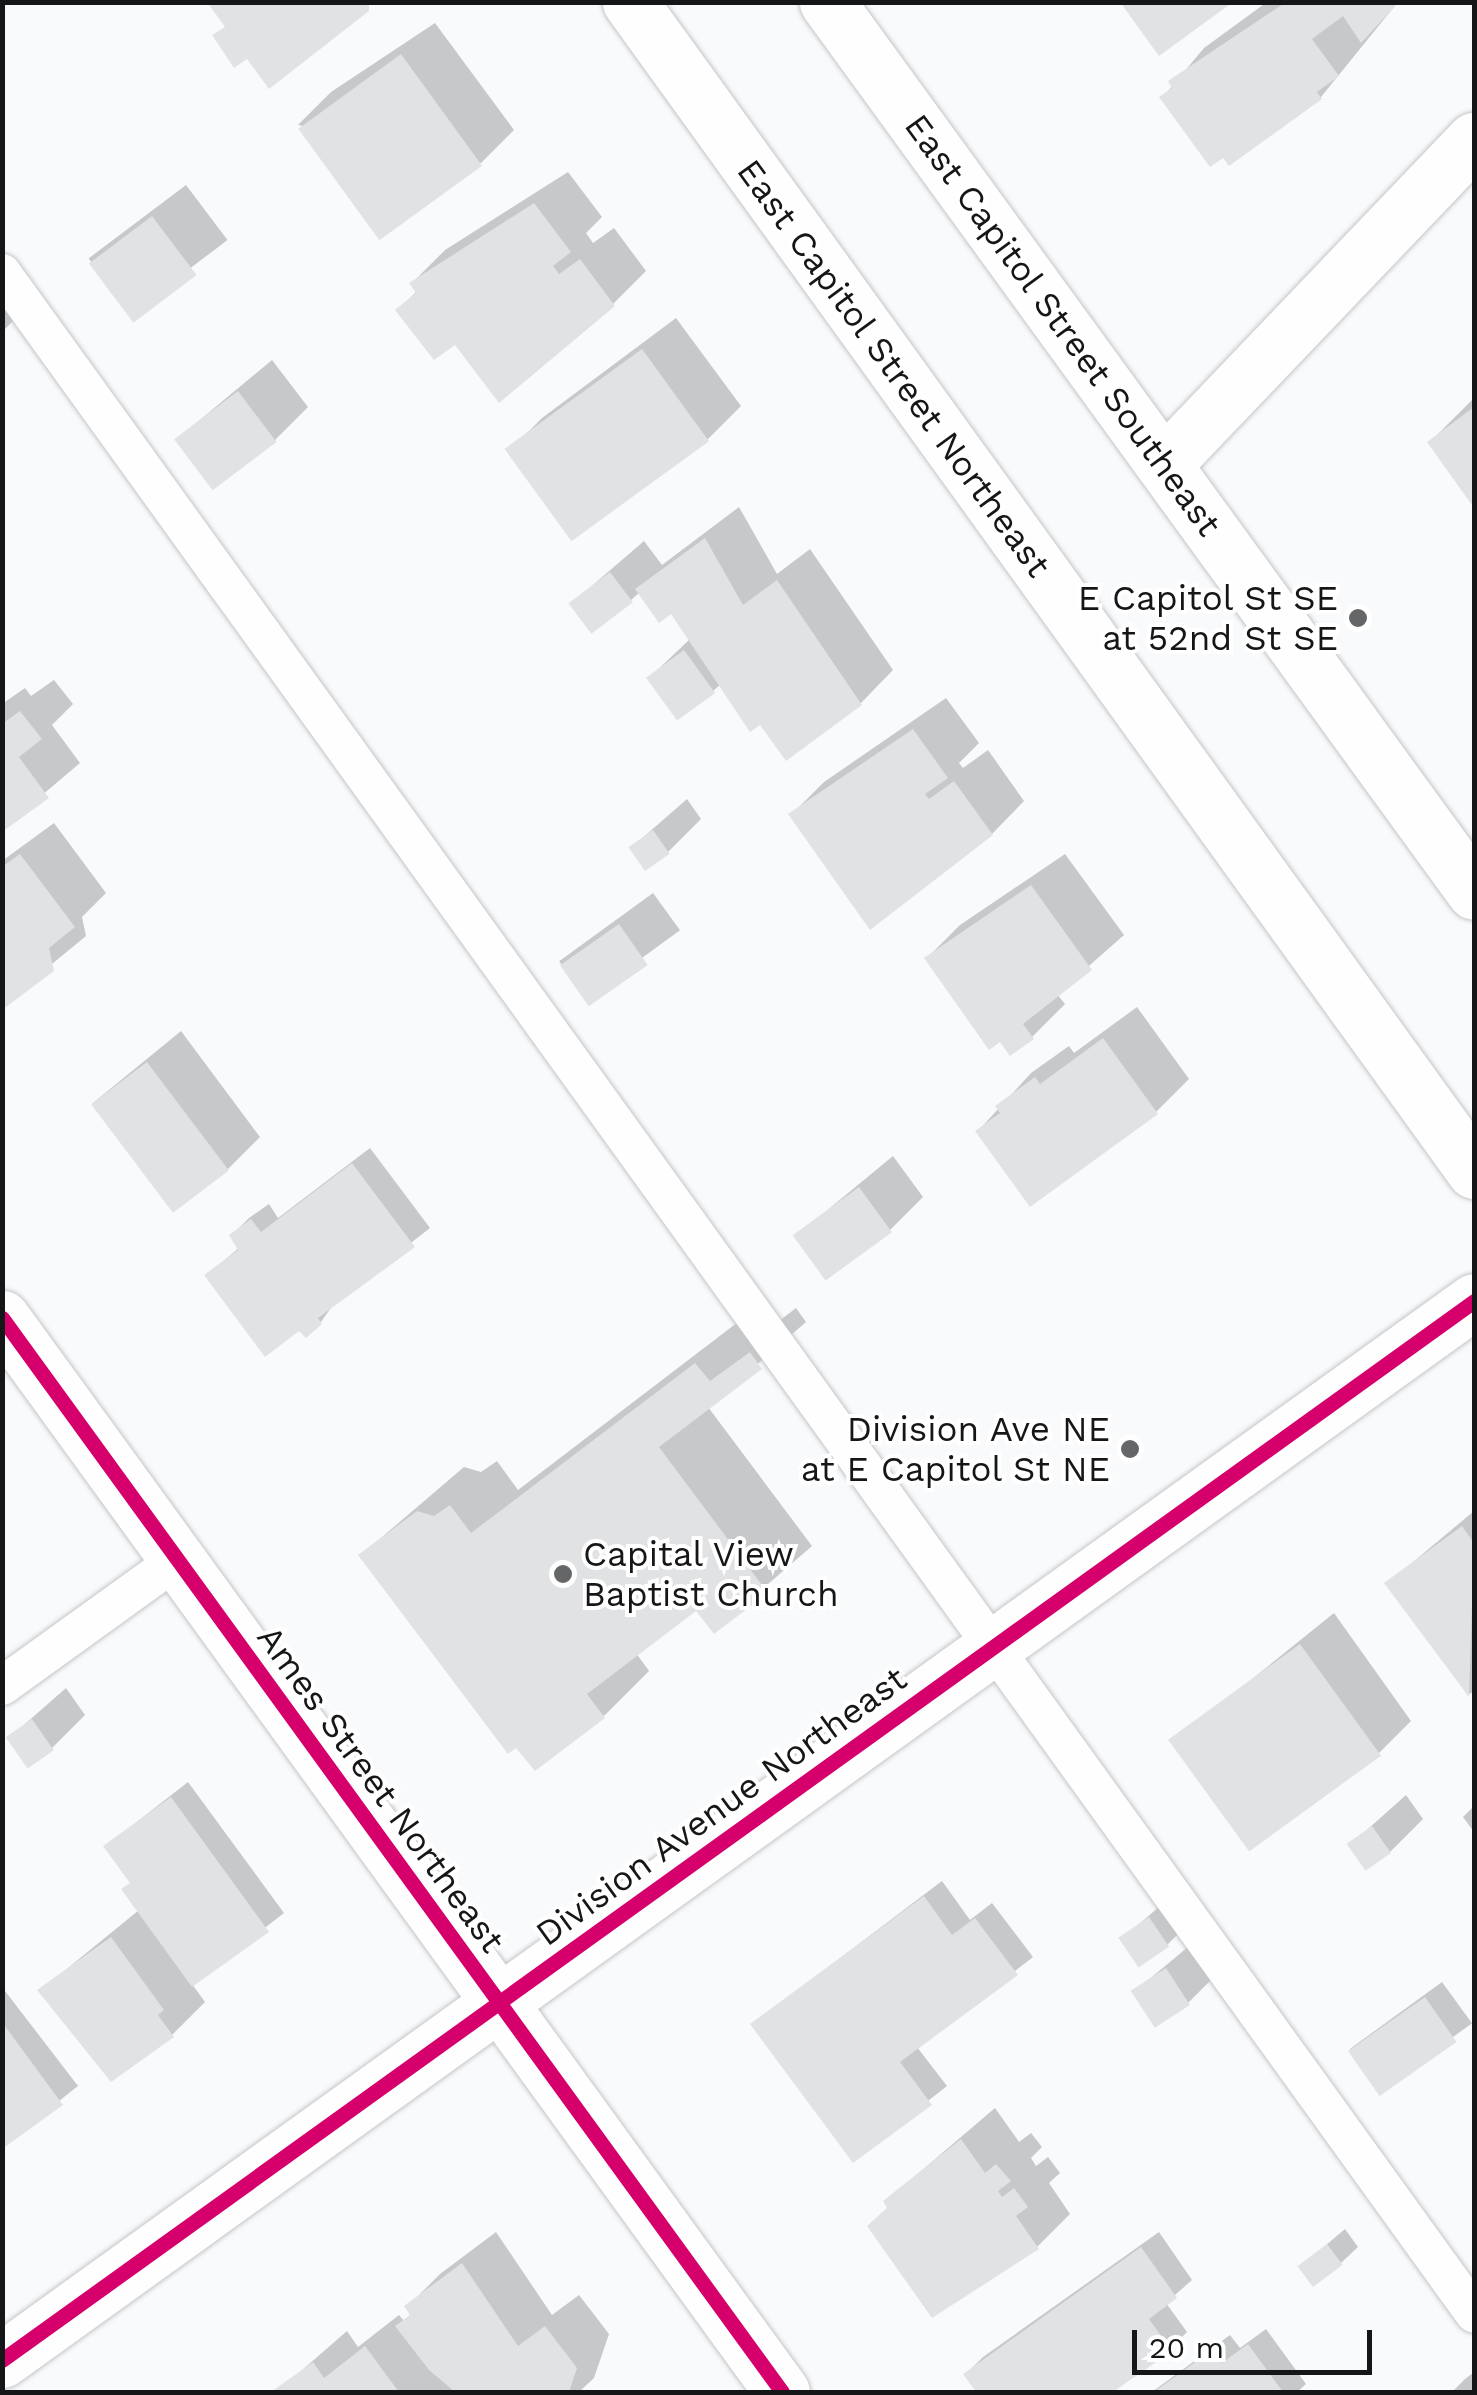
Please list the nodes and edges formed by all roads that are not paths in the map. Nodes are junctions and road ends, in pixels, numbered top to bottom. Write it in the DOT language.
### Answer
graph roads {
  1 [pos="630,2"];
  2 [pos="828,2"];
  3 [pos="1474,140"];
  4 [pos="2,272"];
  5 [pos="1165,463"];
  6 [pos="1474,892"];
  7 [pos="1474,1171"];
  8 [pos="1474,1301"];
  9 [pos="2,1318"];
  10 [pos="178,1559"];
  11 [pos="993,1646"];
  12 [pos="2,1686"];
  13 [pos="499,2003"];
  14 [pos="1474,2314"];
  15 [pos="2,2360"];
  16 [pos="782,2392"];
  1 -- 7 [label="street, East Capitol Street Northeast"];
  2 -- 5 [label="street, East Capitol Street Southeast"];
  3 -- 5 [label="street"];
  4 -- 11 [label="lane"];
  5 -- 6 [label="street, East Capitol Street Southeast"];
  8 -- 11 [label="street, Division Avenue Northeast"];
  9 -- 10 [label="street, Ames Street Northeast"];
  10 -- 12 [label="lane"];
  10 -- 13 [label="street, Ames Street Northeast"];
  11 -- 13 [label="street, Division Avenue Northeast"];
  11 -- 14 [label="lane"];
  13 -- 15 [label="street, Division Avenue Northeast"];
  13 -- 16 [label="street, Ames Street Northeast"];
}
